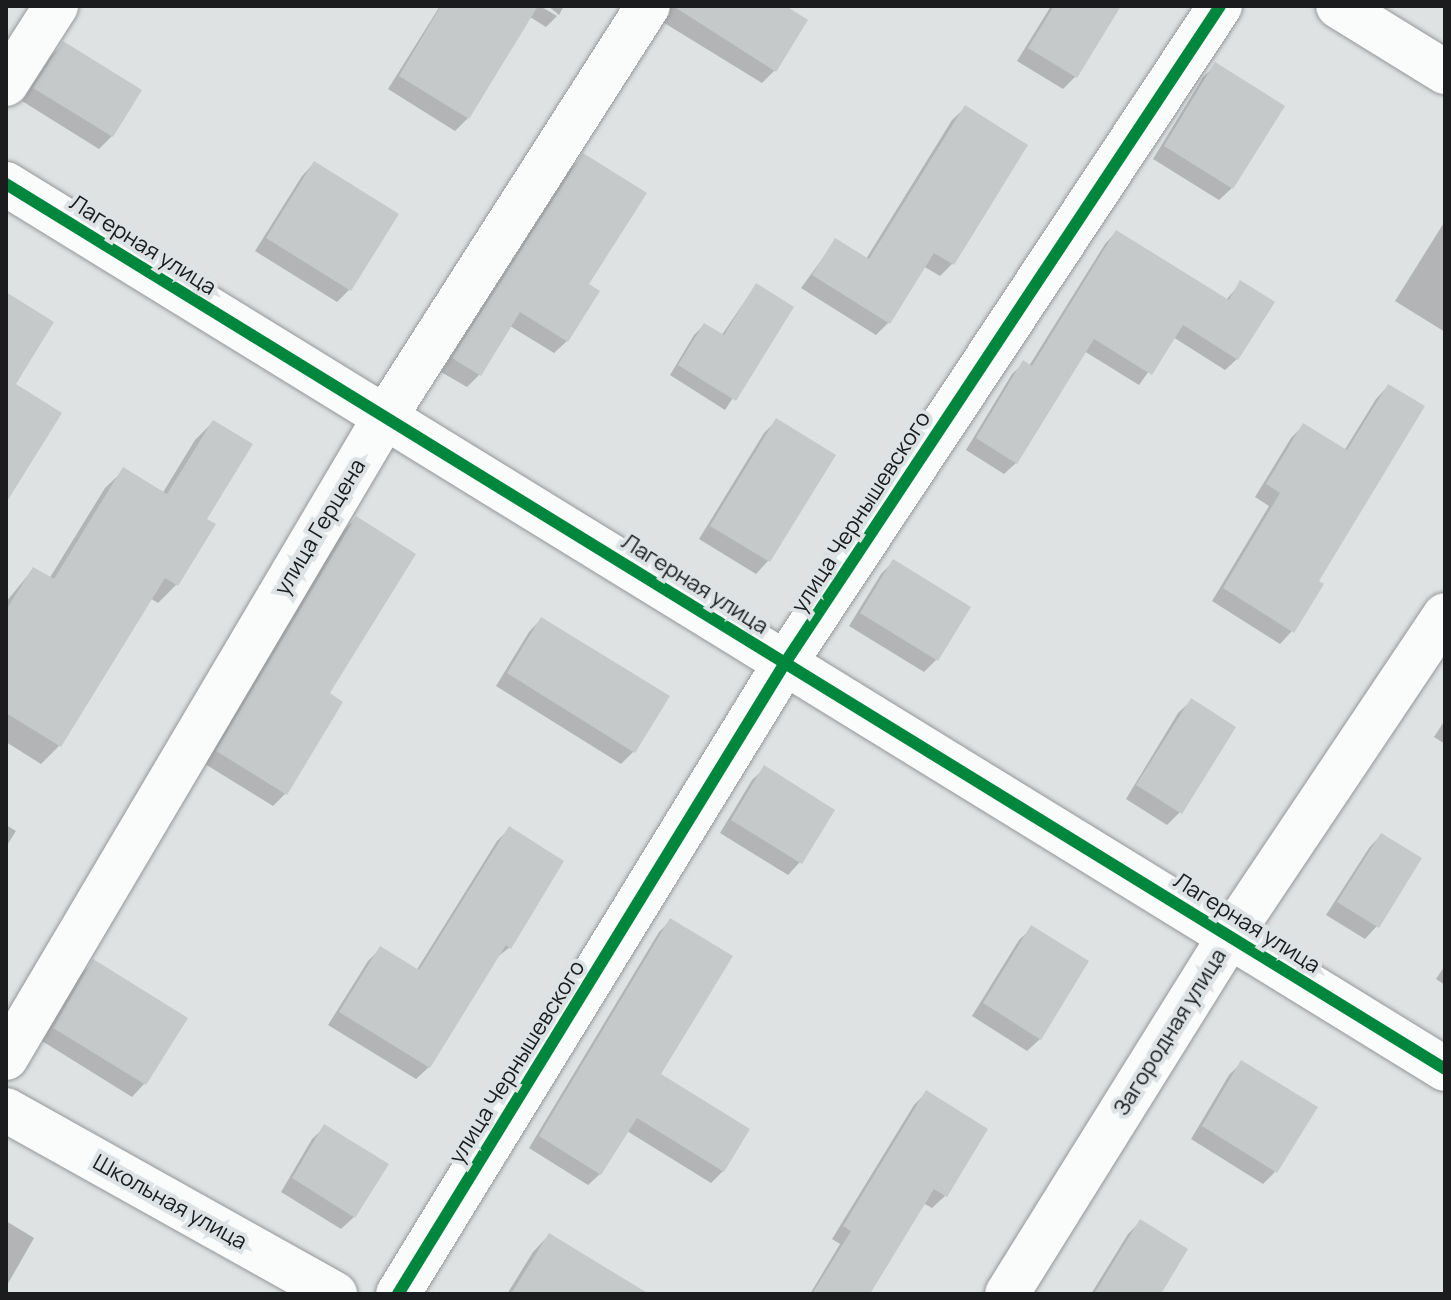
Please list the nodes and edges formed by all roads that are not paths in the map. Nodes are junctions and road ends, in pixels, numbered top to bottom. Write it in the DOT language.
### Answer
graph roads {
  1 [pos="56,6"];
  2 [pos="648,6"];
  3 [pos="1220,6"];
  4 [pos="1338,6"];
  5 [pos="1445,72"];
  6 [pos="6,84"];
  7 [pos="6,184"];
  8 [pos="385,417"];
  9 [pos="1445,615"];
  10 [pos="785,663"];
  11 [pos="1230,936"];
  12 [pos="6,1058"];
  13 [pos="1445,1069"];
  14 [pos="6,1110"];
  15 [pos="335,1294"];
  16 [pos="398,1294"];
  17 [pos="1007,1294"];
  1 -- 6 [label="street"];
  2 -- 8 [label="street, улица Герцена"];
  3 -- 10 [label="street, улица Чернышевского"];
  4 -- 5 [label="street"];
  7 -- 8 [label="street, Лагерная улица"];
  8 -- 10 [label="street, Лагерная улица"];
  8 -- 12 [label="street, улица Герцена"];
  9 -- 11 [label="street, Загородная улица"];
  10 -- 11 [label="street, Лагерная улица"];
  10 -- 16 [label="street, улица Чернышевского"];
  11 -- 13 [label="street, Лагерная улица"];
  11 -- 17 [label="street, Загородная улица"];
  14 -- 15 [label="street, Школьная улица"];
}
